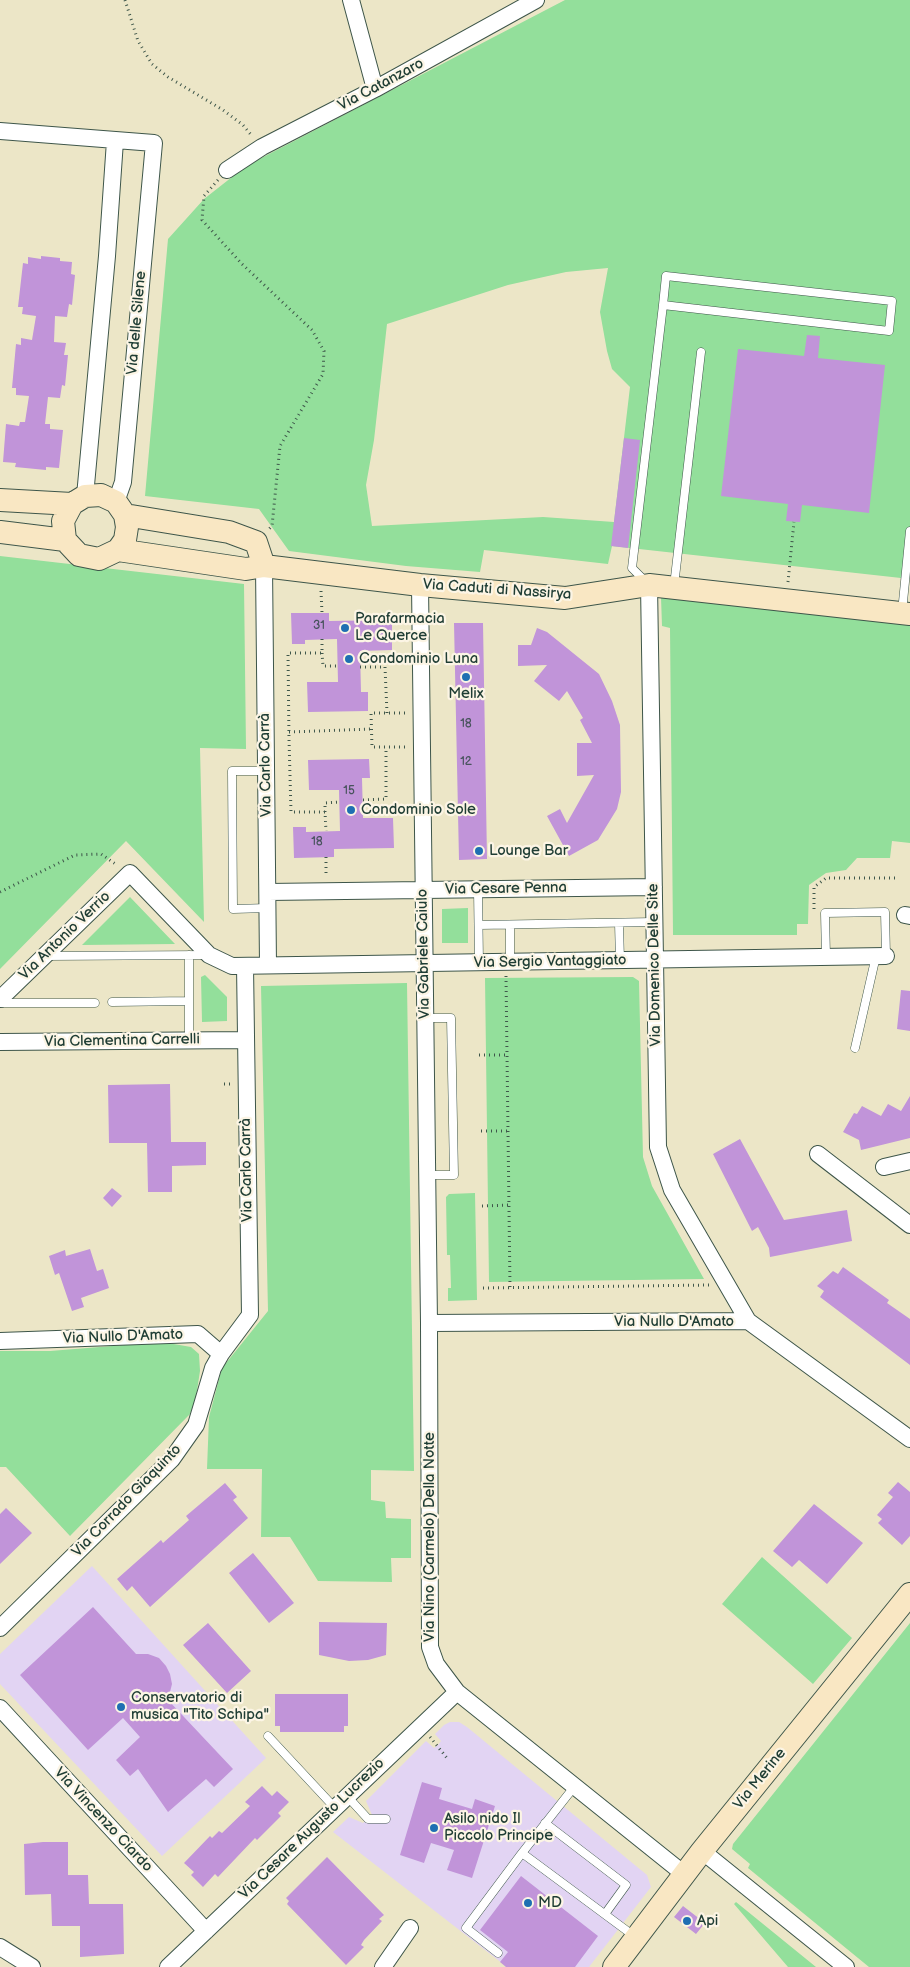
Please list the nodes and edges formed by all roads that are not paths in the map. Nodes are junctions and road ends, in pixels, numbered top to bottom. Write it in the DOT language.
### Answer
graph roads {
  1 [pos="351,0"];
  2 [pos="536,0"];
  3 [pos="375,89"];
  4 [pos="0,131"];
  5 [pos="115,141"];
  6 [pos="227,170"];
  7 [pos="662,305"];
  8 [pos="701,352"];
  9 [pos="0,500"];
  10 [pos="78,500"];
  11 [pos="120,508"];
  12 [pos="910,531"];
  13 [pos="0,532"];
  14 [pos="65,540"];
  15 [pos="118,550"];
  16 [pos="264,566"];
  17 [pos="420,585"];
  18 [pos="649,585"];
  19 [pos="674,588"];
  20 [pos="906,614"];
  21 [pos="266,771"];
  22 [pos="654,887"];
  23 [pos="478,889"];
  24 [pos="424,890"];
  25 [pos="268,900"];
  26 [pos="654,922"];
  27 [pos="619,923"];
  28 [pos="510,925"];
  29 [pos="479,926"];
  30 [pos="189,955"];
  31 [pos="209,955"];
  32 [pos="45,956"];
  33 [pos="881,956"];
  34 [pos="826,957"];
  35 [pos="655,960"];
  36 [pos="620,961"];
  37 [pos="480,962"];
  38 [pos="425,963"];
  39 [pos="268,965"];
  40 [pos="245,966"];
  41 [pos="508,969"];
  42 [pos="0,999"];
  43 [pos="189,1001"];
  44 [pos="112,1002"];
  45 [pos="0,1003"];
  46 [pos="95,1003"];
  47 [pos="425,1018"];
  48 [pos="189,1040"];
  49 [pos="244,1040"];
  50 [pos="0,1042"];
  51 [pos="855,1048"];
  52 [pos="818,1154"];
  53 [pos="910,1161"];
  54 [pos="884,1167"];
  55 [pos="428,1175"];
  56 [pos="910,1225"];
  57 [pos="748,1321"];
  58 [pos="429,1323"];
  59 [pos="0,1340"];
  60 [pos="222,1354"];
  61 [pos="909,1436"];
  62 [pos="910,1594"];
  63 [pos="0,1628"];
  64 [pos="457,1692"];
  65 [pos="0,1708"];
  66 [pos="268,1736"];
  67 [pos="574,1787"];
  68 [pos="347,1796"];
  69 [pos="335,1808"];
  70 [pos="386,1819"];
  71 [pos="545,1823"];
  72 [pos="702,1851"];
  73 [pos="522,1853"];
  74 [pos="684,1874"];
  75 [pos="605,1914"];
  76 [pos="410,1928"];
  77 [pos="206,1931"];
  78 [pos="636,1938"];
  79 [pos="2,1952"];
  80 [pos="498,1952"];
  81 [pos="32,1967"];
  82 [pos="168,1967"];
  83 [pos="383,1967"];
  84 [pos="614,1967"];
  85 [pos="846,1967"];
  1 -- 3 [label="street"];
  2 -- 3 [label="street, Via Catanzaro"];
  3 -- 6 [label="street, Via Catanzaro"];
  4 -- 5 [label="street"];
  5 -- 10 [label="street"];
  5 -- 11 [label="street, Via delle Silene"];
  7 -- 7 [label="lane"];
  7 -- 18 [label="lane"];
  8 -- 19 [label="lane"];
  9 -- 10 [label="street"];
  10 -- 11 [label="street"];
  10 -- 14 [label="street"];
  11 -- 15 [label="street"];
  11 -- 16 [label="street"];
  12 -- 20 [label="lane"];
  13 -- 14 [label="street"];
  14 -- 15 [label="street, Via Caduti di Nassirya"];
  15 -- 16 [label="street, Via Caduti di Nassirya"];
  16 -- 17 [label="street, Via Caduti di Nassirya"];
  16 -- 21 [label="street, Via Carlo Carrà"];
  17 -- 18 [label="street, Via Caduti di Nassirya"];
  17 -- 24 [label="street, Via Gabriele Caiulo"];
  18 -- 19 [label="street, Via Caduti di Nassirya"];
  18 -- 22 [label="street, Via Domenico Delle Site"];
  19 -- 20 [label="street, Via Caduti di Nassirya"];
  21 -- 25 [label="street, Via Carlo Carrà"];
  21 -- 25 [label="lane"];
  22 -- 23 [label="street, Via Cesare Penna"];
  22 -- 26 [label="street, Via Domenico Delle Site"];
  23 -- 24 [label="street, Via Cesare Penna"];
  23 -- 29 [label="lane"];
  24 -- 25 [label="street, Via Cesare Penna"];
  24 -- 38 [label="street, Via Gabriele Caiulo"];
  25 -- 39 [label="street, Via Carlo Carrà"];
  26 -- 27 [label="lane"];
  26 -- 35 [label="street, Via Domenico Delle Site"];
  27 -- 28 [label="lane"];
  27 -- 36 [label="lane"];
  28 -- 29 [label="lane"];
  28 -- 41 [label="lane"];
  29 -- 37 [label="lane"];
  30 -- 31 [label="lane"];
  30 -- 32 [label="lane"];
  30 -- 43 [label="lane"];
  31 -- 32 [label="street, Via Antonio Verrio"];
  31 -- 40 [label="street, Via Sergio Vantaggiato"];
  32 -- 42 [label="street, Via Antonio Verrio"];
  33 -- 34 [label="street, Via Sergio Vantaggiato"];
  33 -- 34 [label="lane"];
  33 -- 51 [label="lane"];
  34 -- 35 [label="street, Via Sergio Vantaggiato"];
  35 -- 36 [label="street, Via Sergio Vantaggiato"];
  35 -- 57 [label="street, Via Domenico Delle Site"];
  36 -- 41 [label="street, Via Sergio Vantaggiato"];
  37 -- 38 [label="street, Via Sergio Vantaggiato"];
  37 -- 41 [label="street, Via Sergio Vantaggiato"];
  38 -- 39 [label="street, Via Sergio Vantaggiato"];
  38 -- 47 [label="street, Via Gabriele Caiulo"];
  39 -- 40 [label="street, Via Sergio Vantaggiato"];
  40 -- 49 [label="street, Via Carlo Carrà"];
  43 -- 44 [label="lane"];
  43 -- 48 [label="lane"];
  45 -- 46 [label="lane"];
  47 -- 55 [label="street, Via Gabriele Caiulo"];
  47 -- 55 [label="lane"];
  48 -- 49 [label="street, Via Clementina Carrelli"];
  48 -- 50 [label="street, Via Clementina Carrelli"];
  49 -- 60 [label="street, Via Carlo Carrà"];
  52 -- 56 [label="street"];
  53 -- 54 [label="street"];
  55 -- 58 [label="street, Via Gabriele Caiulo"];
  57 -- 58 [label="street, Via Nullo D'Amato"];
  57 -- 61 [label="street, Via Nullo D'Amato"];
  58 -- 64 [label="street, Via Nino (Carmelo) Della Notte"];
  59 -- 60 [label="street, Via Nullo D'Amato"];
  60 -- 63 [label="street, Via Corrado Giaquinto"];
  62 -- 72 [label="street, Via Merine"];
  64 -- 67 [label="street, Via Nino (Carmelo) Della Notte"];
  64 -- 68 [label="street, Via Cesare Augusto Lucrezio"];
  65 -- 77 [label="street, Via Vincenzo Ciardo"];
  66 -- 69 [label="lane"];
  67 -- 71 [label="lane"];
  67 -- 74 [label="street, Via Nino (Carmelo) Della Notte"];
  68 -- 69 [label="street, Via Cesare Augusto Lucrezio"];
  68 -- 70 [label="lane"];
  69 -- 77 [label="street, Via Cesare Augusto Lucrezio"];
  71 -- 73 [label="lane"];
  71 -- 75 [label="lane"];
  72 -- 74 [label="street, Via Merine"];
  72 -- 85 [label="street"];
  73 -- 75 [label="lane"];
  73 -- 80 [label="lane"];
  74 -- 78 [label="street, Via Merine"];
  75 -- 78 [label="lane"];
  76 -- 83 [label="street"];
  77 -- 82 [label="street, Via Cesare Augusto Lucrezio"];
  78 -- 84 [label="street, Via Merine"];
  79 -- 81 [label="street"];
}
